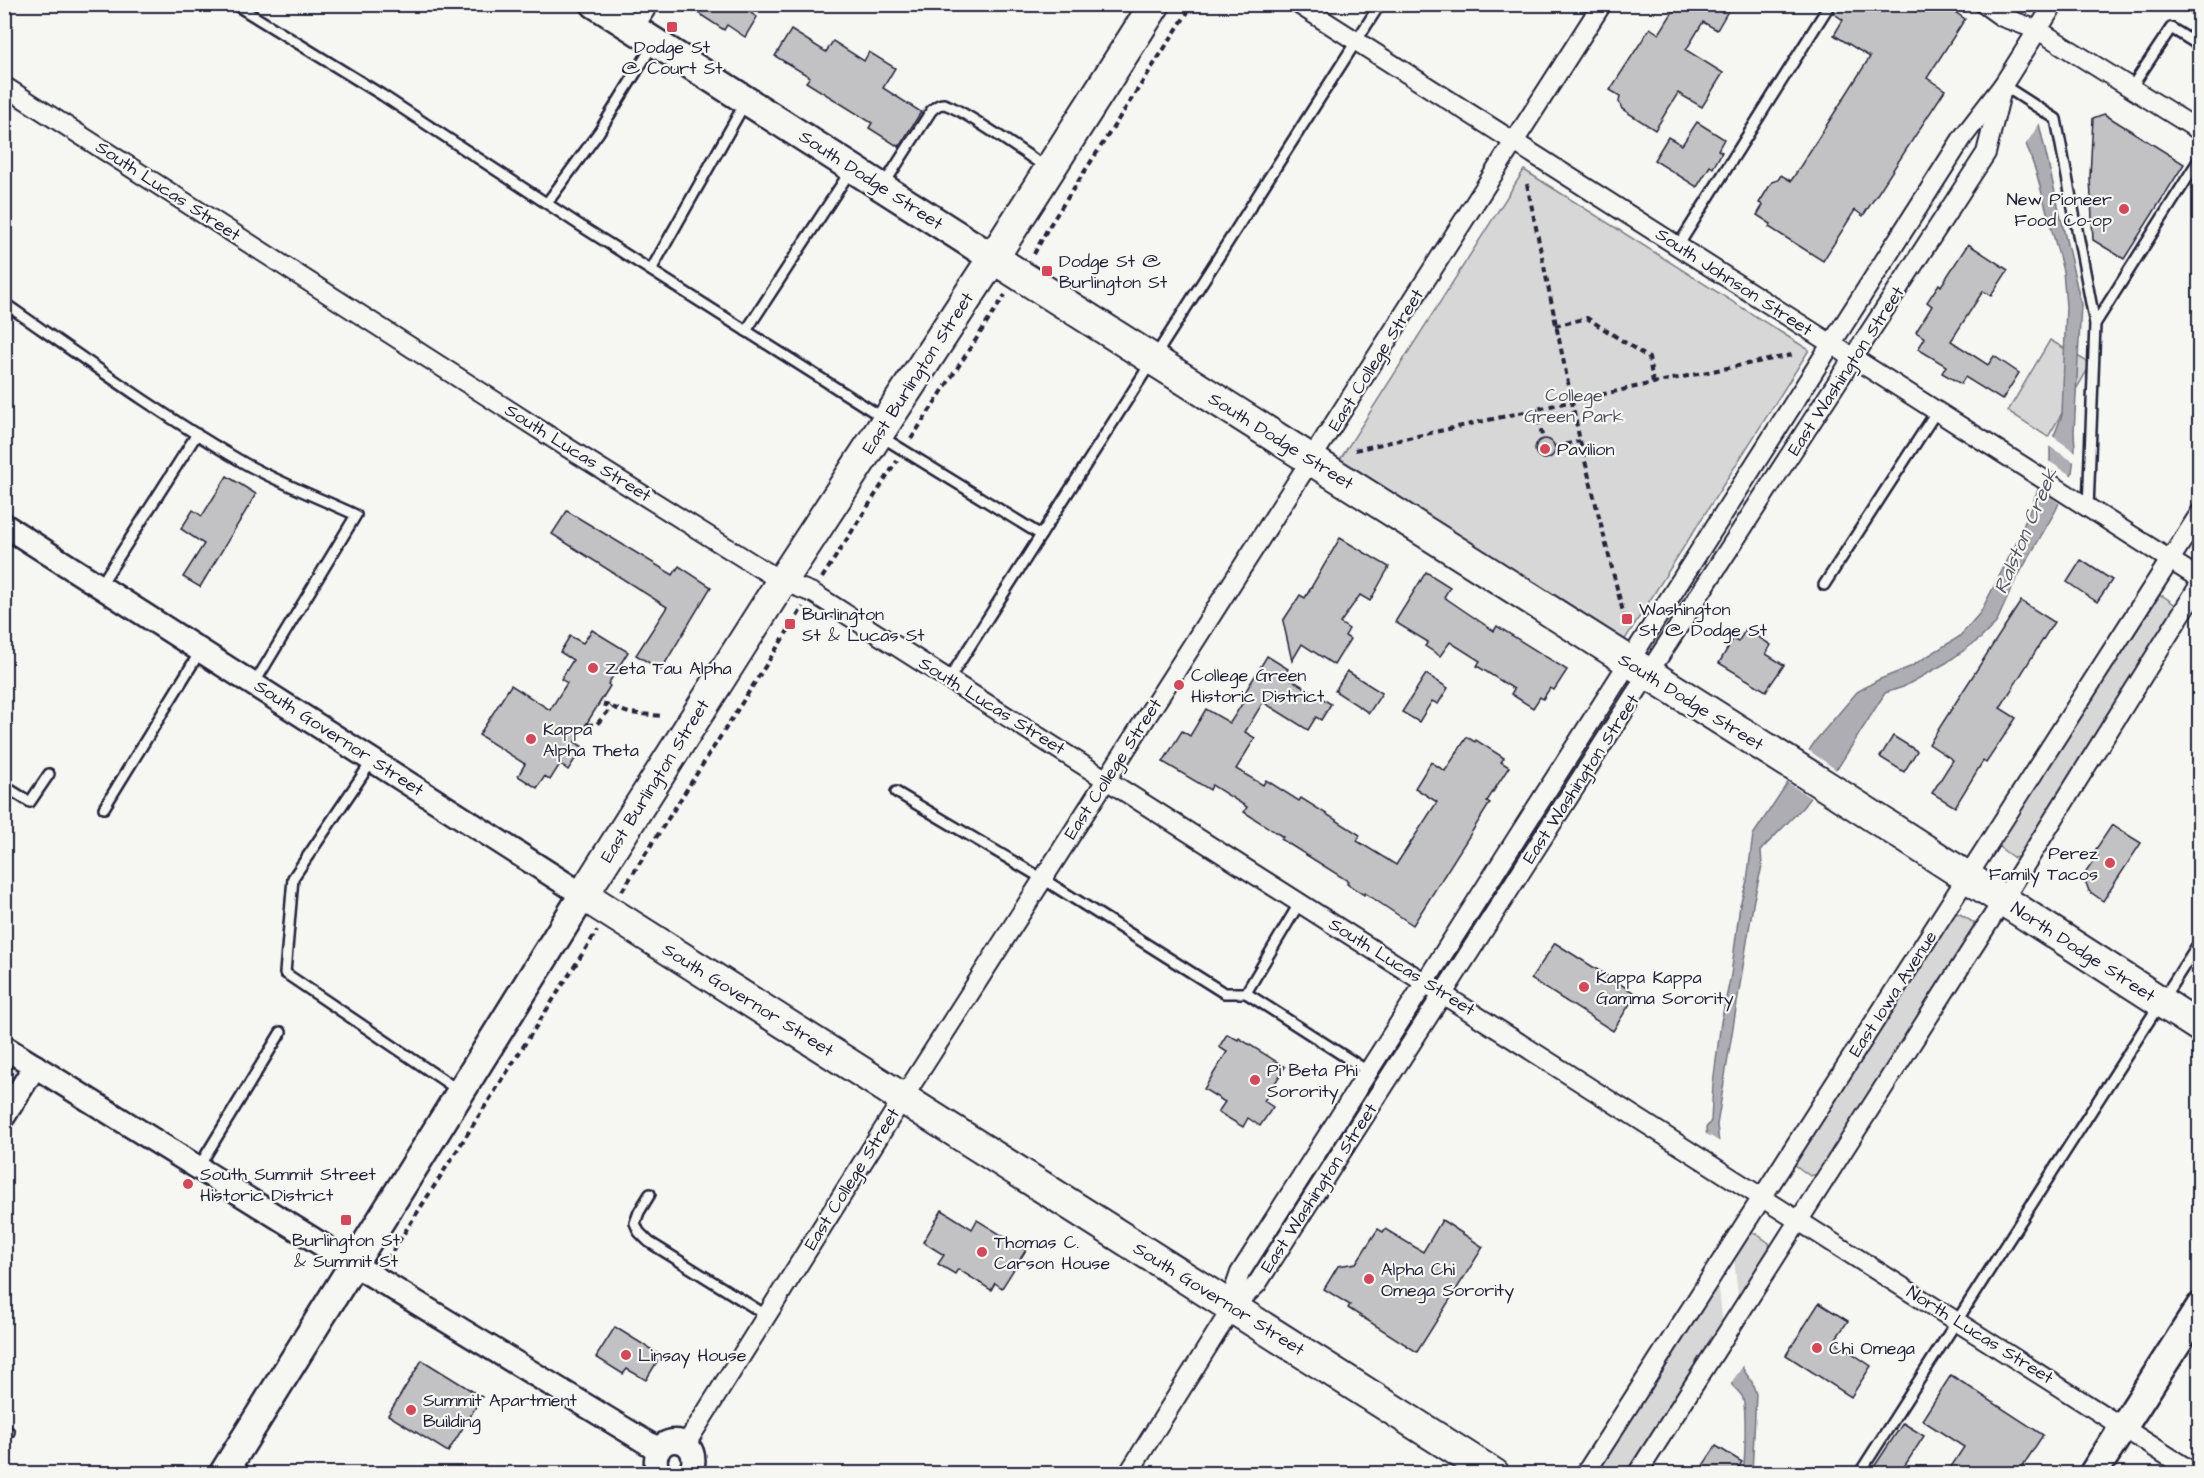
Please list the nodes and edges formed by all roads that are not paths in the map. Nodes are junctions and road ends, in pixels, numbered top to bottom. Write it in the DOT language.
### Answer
graph roads {
  1 [pos="234,4"];
  2 [pos="595,4"];
  3 [pos="649,4"];
  4 [pos="1155,4"];
  5 [pos="1298,4"];
  6 [pos="1380,4"];
  7 [pos="1602,4"];
  8 [pos="1830,4"];
  9 [pos="1983,4"];
  10 [pos="2054,4"];
  11 [pos="2038,30"];
  12 [pos="644,36"];
  13 [pos="1356,42"];
  14 [pos="2199,46"];
  15 [pos="4,86"];
  16 [pos="2005,86"];
  17 [pos="2131,88"];
  18 [pos="747,101"];
  19 [pos="2199,129"];
  20 [pos="1514,142"];
  21 [pos="2199,158"];
  22 [pos="852,168"];
  23 [pos="1050,170"];
  24 [pos="882,188"];
  25 [pos="547,203"];
  26 [pos="1678,246"];
  27 [pos="993,258"];
  28 [pos="651,270"];
  29 [pos="4,303"];
  30 [pos="2095,324"];
  31 [pos="746,331"];
  32 [pos="1830,344"];
  33 [pos="1853,359"];
  34 [pos="1153,360"];
  35 [pos="1936,412"];
  36 [pos="882,427"];
  37 [pos="197,434"];
  38 [pos="1312,460"];
  39 [pos="2088,509"];
  40 [pos="2199,513"];
  41 [pos="4,525"];
  42 [pos="1041,535"];
  43 [pos="2169,561"];
  44 [pos="782,581"];
  45 [pos="2199,582"];
  46 [pos="1824,585"];
  47 [pos="100,586"];
  48 [pos="201,650"];
  49 [pos="1638,668"];
  50 [pos="949,679"];
  51 [pos="254,684"];
  52 [pos="373,760"];
  53 [pos="49,774"];
  54 [pos="1107,779"];
  55 [pos="4,786"];
  56 [pos="896,792"];
  57 [pos="104,808"];
  58 [pos="1967,878"];
  59 [pos="1043,879"];
  60 [pos="583,895"];
  61 [pos="2003,900"];
  62 [pos="1300,902"];
  63 [pos="2199,941"];
  64 [pos="1427,982"];
  65 [pos="1246,993"];
  66 [pos="1444,993"];
  67 [pos="2161,1002"];
  68 [pos="2199,1027"];
  69 [pos="281,1032"];
  70 [pos="4,1047"];
  71 [pos="35,1066"];
  72 [pos="1369,1072"];
  73 [pos="460,1092"];
  74 [pos="903,1098"];
  75 [pos="4,1116"];
  76 [pos="198,1168"];
  77 [pos="650,1194"];
  78 [pos="1763,1197"];
  79 [pos="1798,1219"];
  80 [pos="353,1264"];
  81 [pos="2199,1307"];
  82 [pos="1232,1308"];
  83 [pos="766,1315"];
  84 [pos="1957,1320"];
  85 [pos="2124,1426"];
  86 [pos="686,1444"];
  87 [pos="659,1450"];
  88 [pos="235,1470"];
  89 [pos="660,1473"];
  90 [pos="692,1473"];
  91 [pos="1128,1473"];
  92 [pos="1494,1473"];
  93 [pos="1585,1473"];
  94 [pos="1637,1473"];
  95 [pos="1859,1473"];
  96 [pos="2093,1473"];
  97 [pos="2196,1473"];
  1 -- 25 [label="lane"];
  2 -- 12 [label="main road, South Dodge Street"];
  3 -- 12 [label="street"];
  4 -- 23 [label="main road, East Burlington Street"];
  5 -- 13 [label="street, South Johnson Street"];
  6 -- 13 [label="lane"];
  7 -- 20 [label="street, East College Street"];
  8 -- 26 [label="lane"];
  9 -- 11 [label="street"];
  10 -- 11 [label="street, East Washington Street"];
  11 -- 16 [label="street, East Washington Street"];
  11 -- 17 [label="street"];
  12 -- 18 [label="main road, South Dodge Street"];
  12 -- 25 [label="lane"];
  13 -- 20 [label="street, South Johnson Street"];
  13 -- 34 [label="lane"];
  14 -- 17 [label="lane"];
  15 -- 44 [label="street, South Lucas Street"];
  16 -- 30 [label="lane"];
  16 -- 32 [label="street, East Washington Street"];
  16 -- 33 [label="street, East Washington Street"];
  17 -- 19 [label="street"];
  18 -- 22 [label="main road, South Dodge Street"];
  18 -- 28 [label="lane"];
  20 -- 26 [label="street, South Johnson Street"];
  20 -- 38 [label="street, East College Street"];
  21 -- 30 [label="lane"];
  22 -- 24 [label="main road, South Dodge Street"];
  22 -- 31 [label="lane"];
  23 -- 24 [label="lane"];
  23 -- 27 [label="main road, East Burlington Street"];
  24 -- 27 [label="main road, South Dodge Street"];
  25 -- 28 [label="lane"];
  26 -- 32 [label="street, South Johnson Street"];
  27 -- 34 [label="main road, South Dodge Street"];
  27 -- 36 [label="main road, East Burlington Street"];
  28 -- 31 [label="lane"];
  29 -- 37 [label="lane"];
  30 -- 39 [label="lane"];
  31 -- 36 [label="lane"];
  32 -- 33 [label="street, South Johnson Street"];
  32 -- 49 [label="street, East Washington Street"];
  33 -- 35 [label="street, South Johnson Street"];
  33 -- 49 [label="street, East Washington Street"];
  34 -- 38 [label="main road, South Dodge Street"];
  34 -- 42 [label="lane"];
  35 -- 39 [label="street, South Johnson Street"];
  35 -- 46 [label="lane"];
  36 -- 42 [label="lane"];
  36 -- 44 [label="main road, East Burlington Street"];
  37 -- 47 [label="lane"];
  37 -- 51 [label="lane"];
  38 -- 49 [label="main road, South Dodge Street"];
  38 -- 54 [label="street, East College Street"];
  39 -- 43 [label="street, South Johnson Street"];
  40 -- 43 [label="street, East Iowa Avenue"];
  41 -- 47 [label="street, South Governor Street"];
  42 -- 50 [label="lane"];
  43 -- 45 [label="street, South Johnson Street"];
  43 -- 58 [label="street, East Iowa Avenue"];
  44 -- 50 [label="street, South Lucas Street"];
  44 -- 60 [label="main road, East Burlington Street"];
  45 -- 61 [label="street"];
  47 -- 48 [label="street, South Governor Street"];
  48 -- 51 [label="street, South Governor Street"];
  48 -- 57 [label="lane"];
  49 -- 58 [label="main road, South Dodge Street"];
  49 -- 64 [label="street, East Washington Street"];
  49 -- 66 [label="street, East Washington Street"];
  50 -- 54 [label="street, South Lucas Street"];
  51 -- 52 [label="street, South Governor Street"];
  52 -- 60 [label="street, South Governor Street"];
  52 -- 73 [label="lane"];
  53 -- 55 [label="lane"];
  54 -- 59 [label="street, East College Street"];
  54 -- 62 [label="street, South Lucas Street"];
  56 -- 59 [label="lane"];
  58 -- 61 [label="main road, North Dodge Street"];
  58 -- 78 [label="street, East Iowa Avenue"];
  59 -- 65 [label="lane"];
  59 -- 74 [label="street, East College Street"];
  60 -- 73 [label="main road, East Burlington Street"];
  60 -- 74 [label="main road, South Governor Street"];
  61 -- 67 [label="main road, North Dodge Street"];
  61 -- 79 [label="street"];
  62 -- 64 [label="street, South Lucas Street"];
  62 -- 65 [label="lane"];
  63 -- 67 [label="lane"];
  64 -- 66 [label="street, South Lucas Street"];
  64 -- 72 [label="street, East Washington Street"];
  65 -- 72 [label="lane"];
  66 -- 78 [label="street, South Lucas Street"];
  66 -- 82 [label="street, East Washington Street"];
  67 -- 68 [label="main road, North Dodge Street"];
  67 -- 84 [label="lane"];
  69 -- 76 [label="lane"];
  70 -- 71 [label="street"];
  71 -- 75 [label="street"];
  71 -- 76 [label="street"];
  72 -- 82 [label="street, East Washington Street"];
  73 -- 80 [label="main road, East Burlington Street"];
  74 -- 82 [label="main road, South Governor Street"];
  74 -- 83 [label="street, East College Street"];
  76 -- 80 [label="street"];
  77 -- 83 [label="lane"];
  78 -- 79 [label="street, North Lucas Street"];
  78 -- 93 [label="street, East Iowa Avenue"];
  79 -- 84 [label="street, North Lucas Street"];
  79 -- 94 [label="street"];
  80 -- 87 [label="street"];
  80 -- 88 [label="main road, East Burlington Street"];
  81 -- 85 [label="main road"];
  82 -- 91 [label="street, East Washington Street"];
  82 -- 92 [label="main road, South Governor Street"];
  83 -- 86 [label="street, East College Street"];
  84 -- 85 [label="street, North Lucas Street"];
  84 -- 95 [label="lane"];
  85 -- 96 [label="main road"];
  85 -- 97 [label="street, North Lucas Street"];
  86 -- 87 [label="street"];
  86 -- 90 [label="street"];
  87 -- 89 [label="street"];
}
